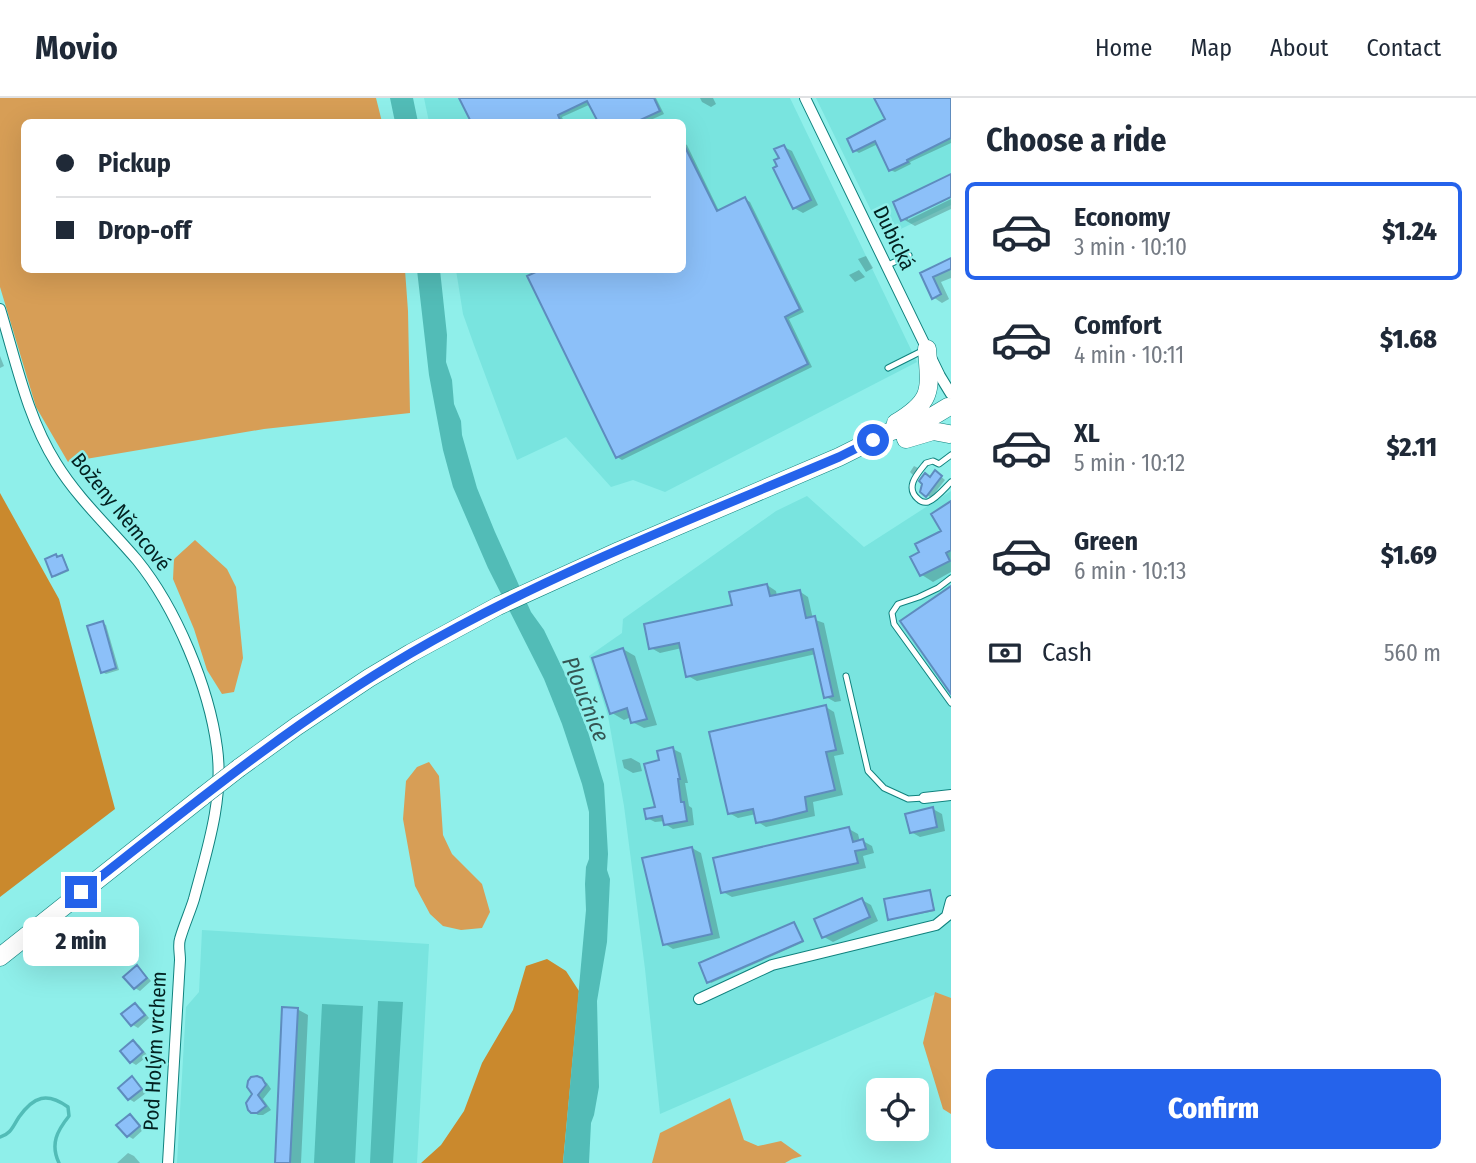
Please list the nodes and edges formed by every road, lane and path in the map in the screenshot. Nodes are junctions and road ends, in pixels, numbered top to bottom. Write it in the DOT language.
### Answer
graph roads {
  1 [pos="805,98"];
  2 [pos="909,255"];
  3 [pos="886,266"];
  4 [pos="0,309"];
  5 [pos="927,349"];
  6 [pos="888,368"];
  7 [pos="950,401"];
  8 [pos="950,435"];
  9 [pos="951,455"];
  10 [pos="839,457"];
  11 [pos="951,482"];
  12 [pos="951,578"];
  13 [pos="846,676"];
  14 [pos="951,704"];
  15 [pos="950,794"];
  16 [pos="924,798"];
  17 [pos="951,901"];
  18 [pos="179,941"];
  19 [pos="0,957"];
  20 [pos="699,999"];
  21 [pos="168,1163"];
  1 -- 3 [label="street, Dubická"];
  2 -- 3 [label="lane"];
  3 -- 5 [label="street, Dubická"];
  4 -- 18 [label="street, Boženy Němcové"];
  5 -- 6 [label="lane"];
  5 -- 7 [label="street, Dubická"];
  5 -- 10 [label="main road"];
  7 -- 8 [label="main road"];
  7 -- 10 [label="main road"];
  8 -- 10 [label="main road"];
  9 -- 11 [label="lane"];
  10 -- 19 [label="main road, bridge"];
  12 -- 14 [label="lane"];
  13 -- 16 [label="lane"];
  15 -- 16 [label="street"];
  17 -- 20 [label="street"];
  18 -- 21 [label="street, Pod Holým vrchem"];
}
